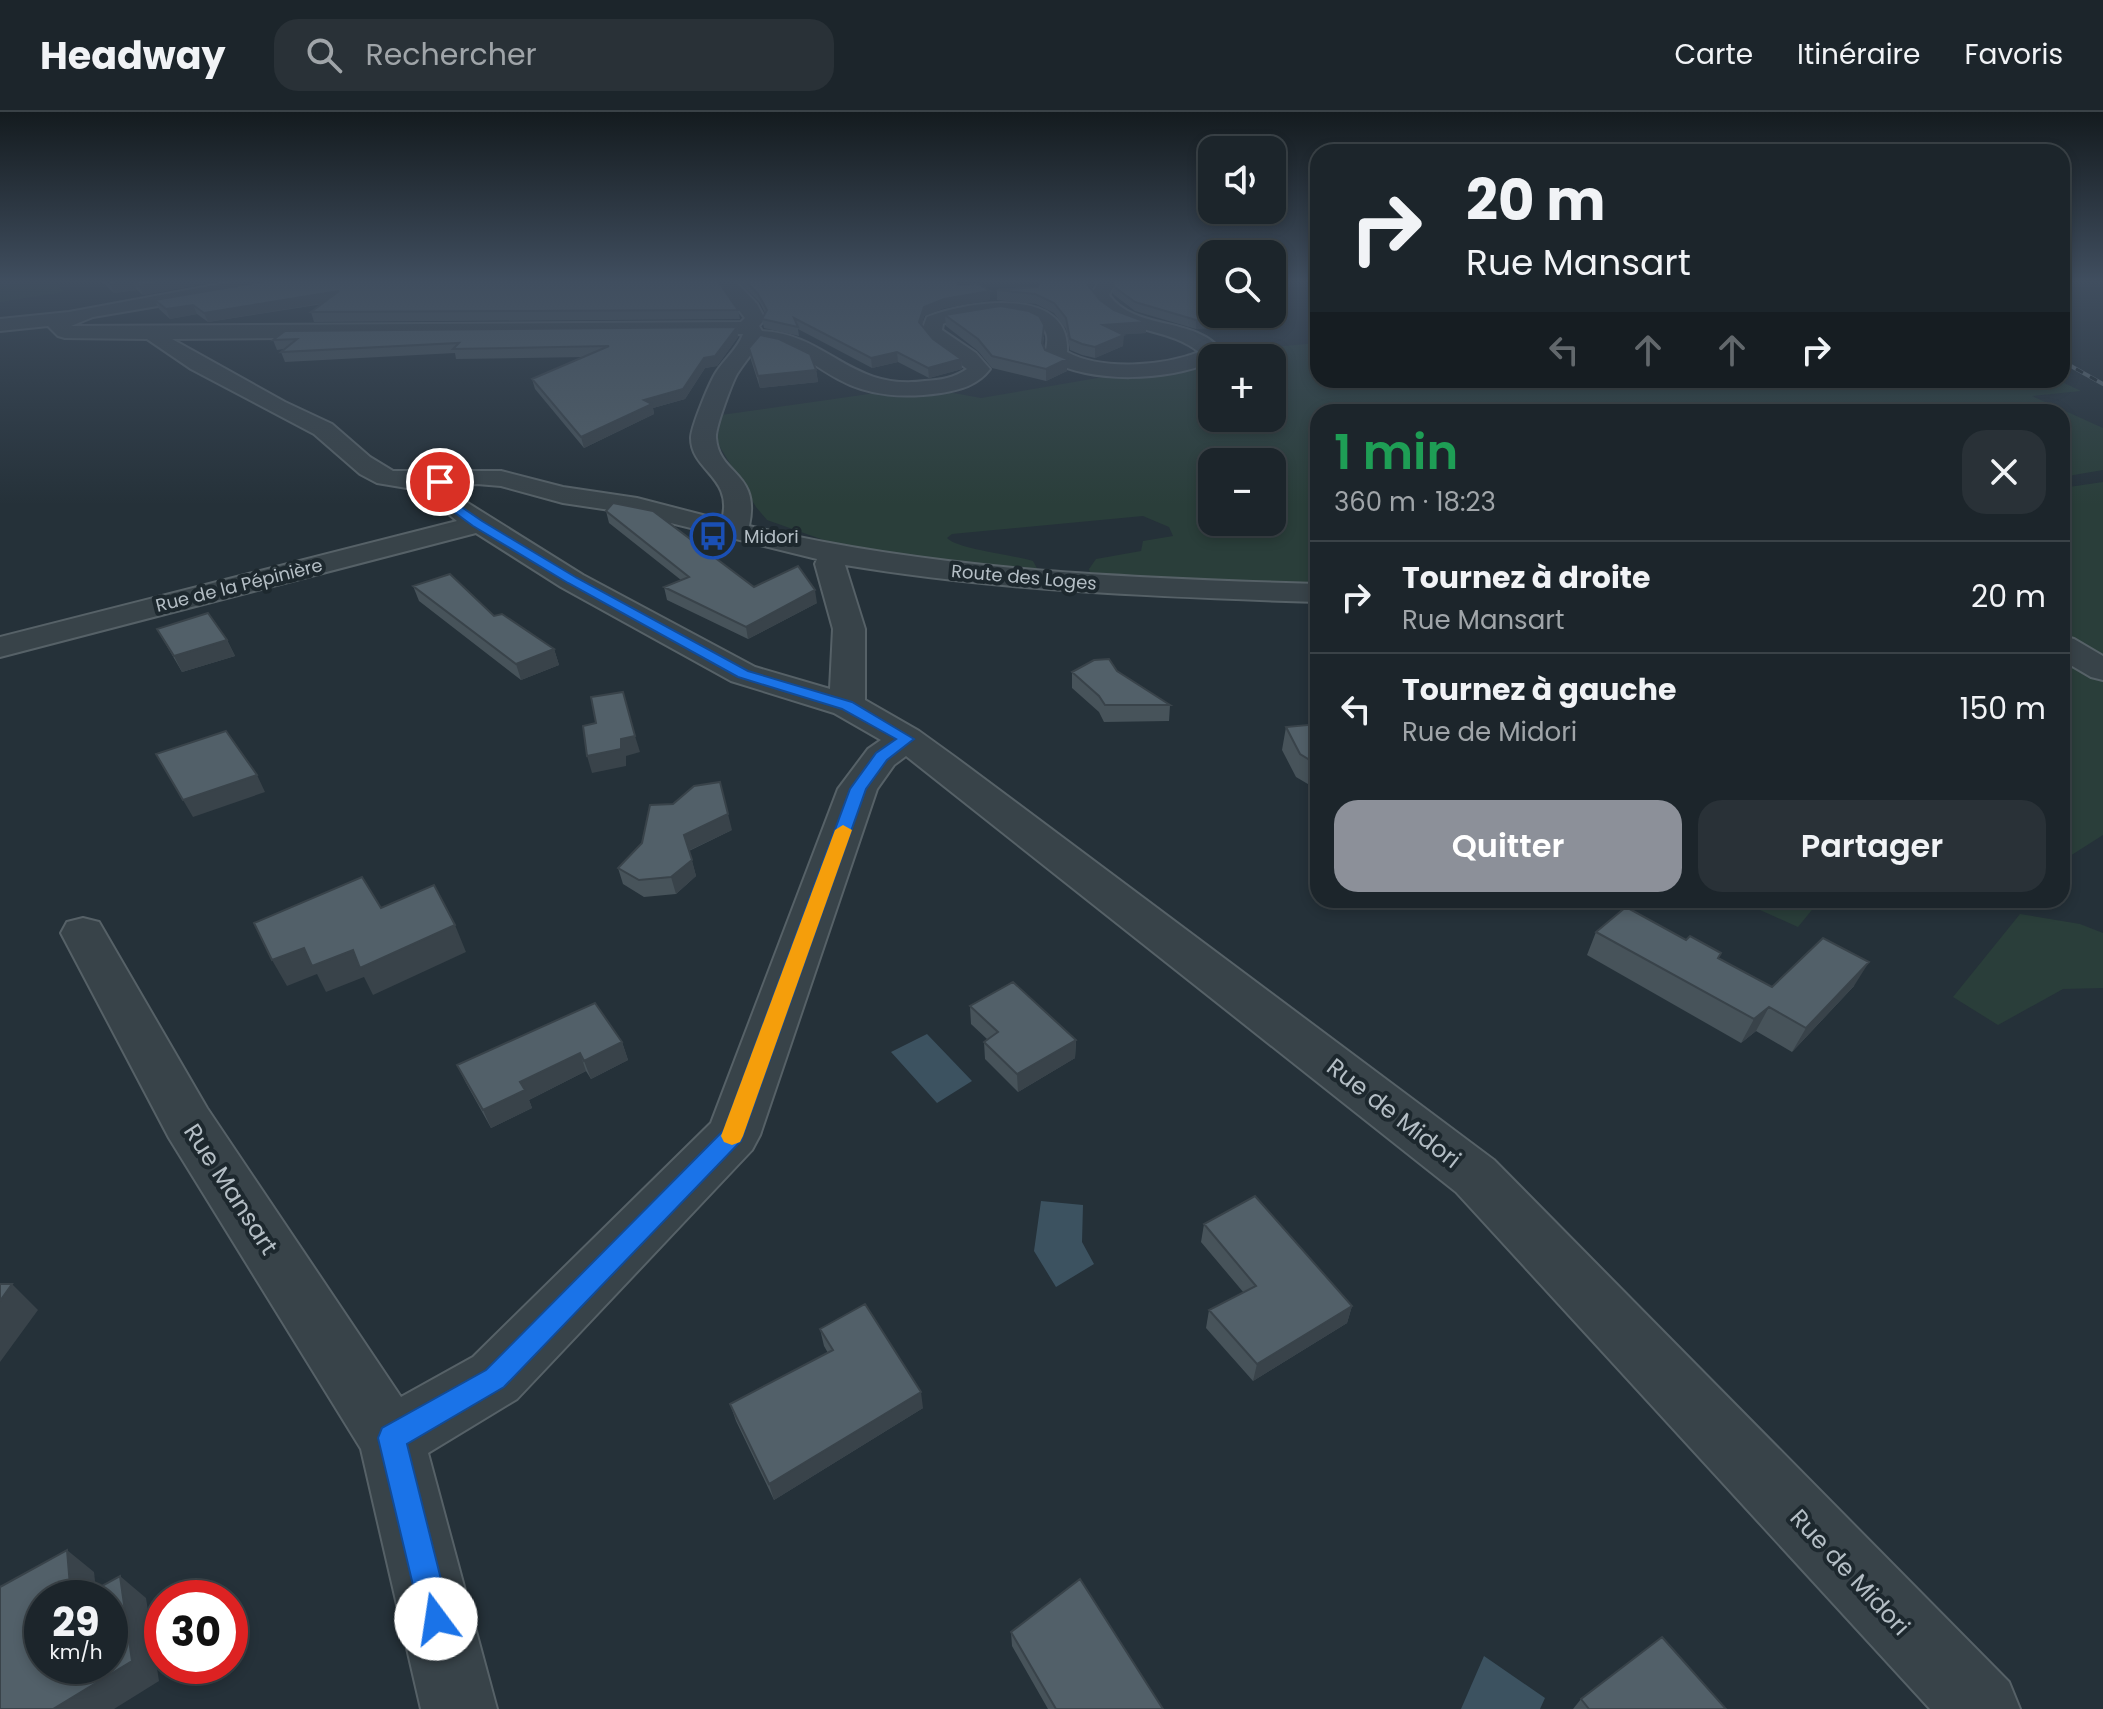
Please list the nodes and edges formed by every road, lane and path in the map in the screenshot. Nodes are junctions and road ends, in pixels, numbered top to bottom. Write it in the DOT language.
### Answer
graph roads {
  1 [pos="185,356"];
  2 [pos="736,356"];
  3 [pos="817,356"];
  4 [pos="966,356"];
  5 [pos="1057,356"];
  6 [pos="1209,356"];
  7 [pos="440,482"];
  8 [pos="478,524"];
  9 [pos="734,530"];
  10 [pos="834,554"];
  11 [pos="1310,593"];
  12 [pos="0,647"];
  13 [pos="2070,651"];
  14 [pos="2103,670"];
  15 [pos="847,705"];
  16 [pos="906,739"];
  17 [pos="83,933"];
  18 [pos="391,1438"];
  19 [pos="459,1709"];
  20 [pos="1982,1709"];
  1 -- 7 [label="street, Route des Loges"];
  2 -- 9 [label="street"];
  3 -- 4 [label="street"];
  5 -- 6 [label="street"];
  7 -- 8 [label="street, Rue de Midori"];
  7 -- 9 [label="street, Route des Loges"];
  8 -- 12 [label="street, Rue de la Pépinière"];
  8 -- 15 [label="street, Rue de Midori"];
  9 -- 10 [label="street, Route des Loges"];
  10 -- 11 [label="street, Route des Loges"];
  10 -- 15 [label="street"];
  13 -- 14 [label="street"];
  15 -- 16 [label="street, Rue de Midori"];
  16 -- 18 [label="street"];
  16 -- 20 [label="street, Rue de Midori"];
  17 -- 18 [label="street, Rue Mansart"];
  18 -- 19 [label="street, Rue Mansart"];
}
